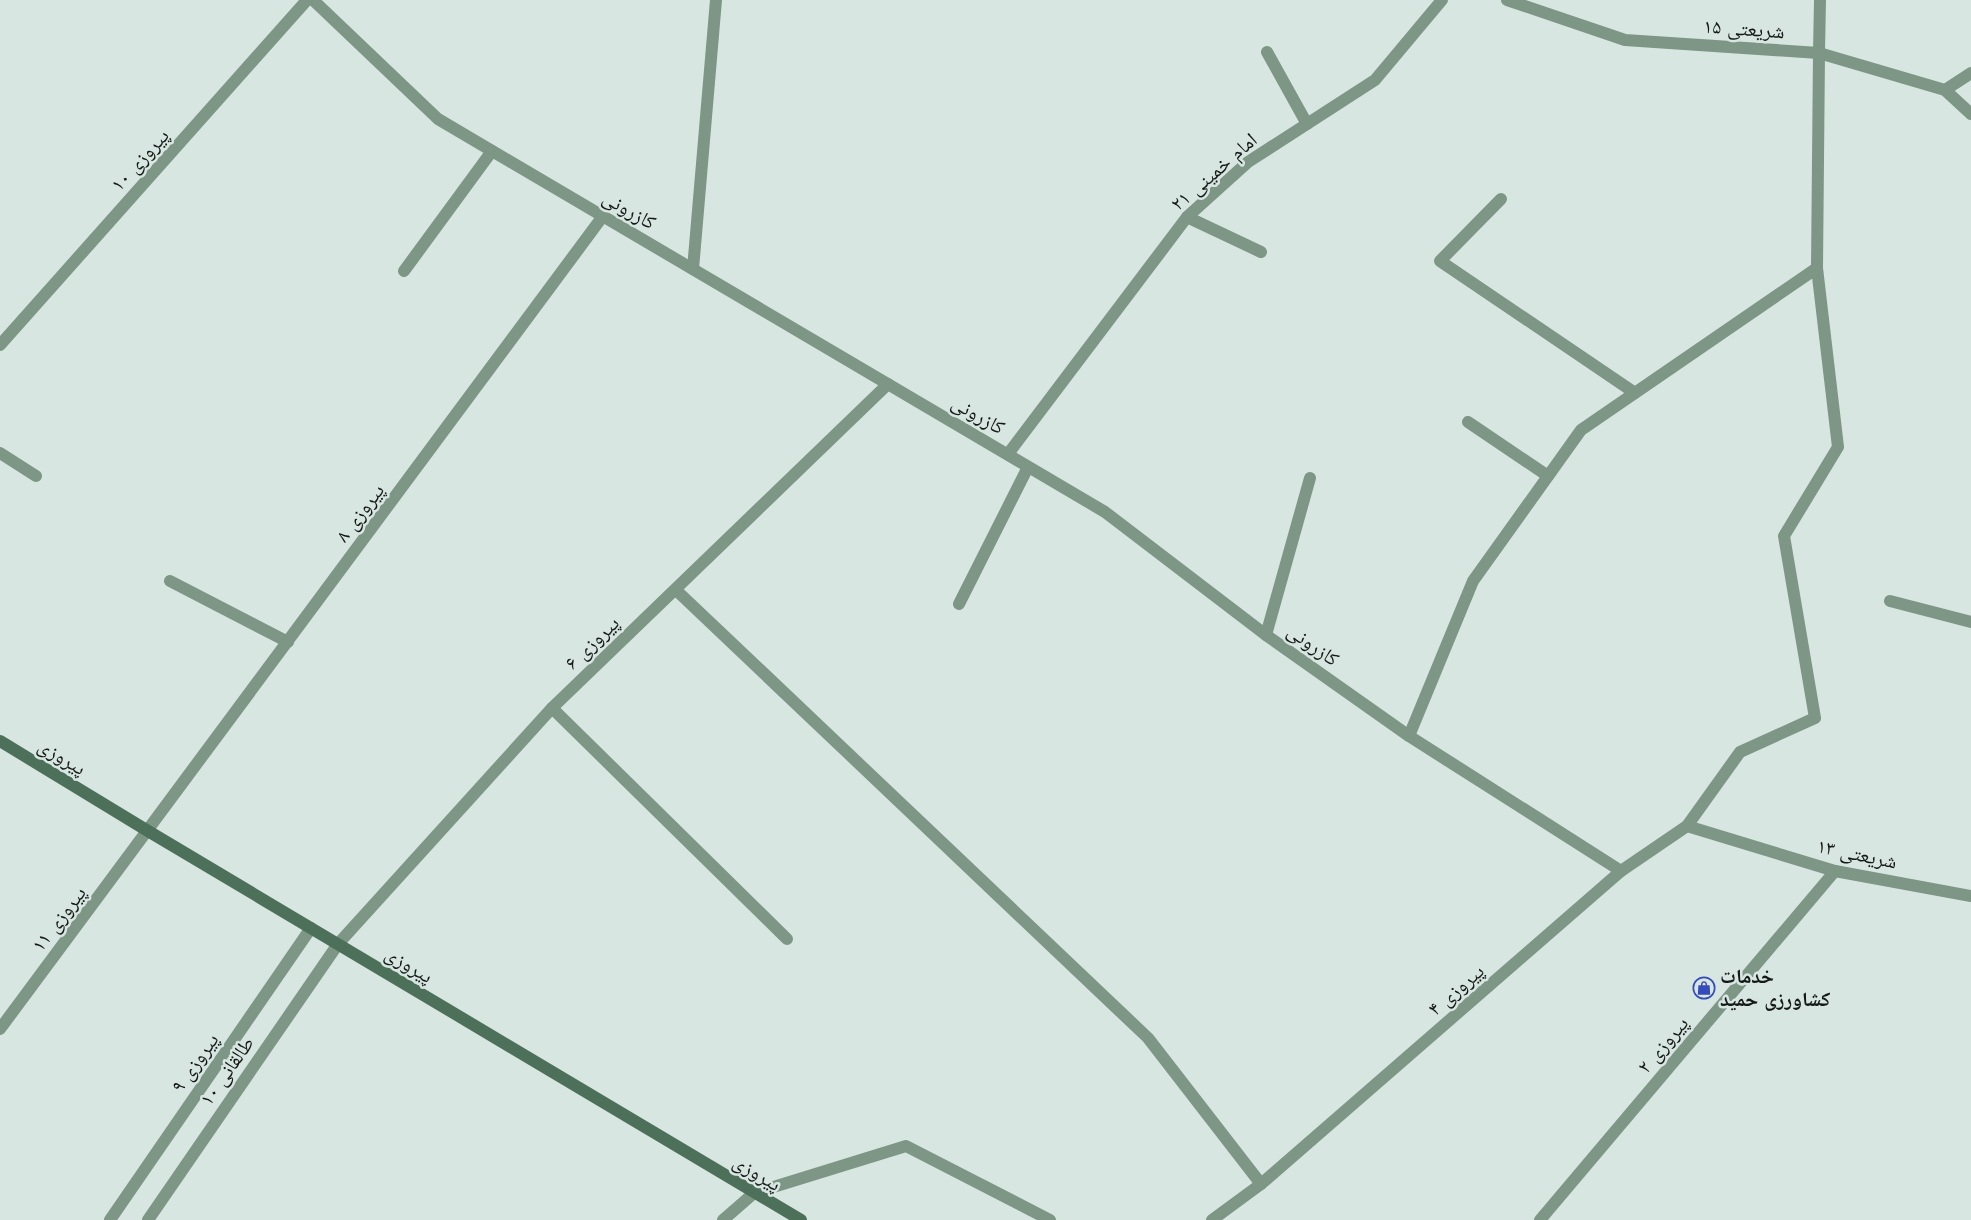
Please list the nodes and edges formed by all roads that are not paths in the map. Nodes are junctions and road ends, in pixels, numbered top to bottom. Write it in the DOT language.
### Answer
graph roads {
  1 [pos="307,0"];
  2 [pos="314,0"];
  3 [pos="716,0"];
  4 [pos="1442,0"];
  5 [pos="1508,0"];
  6 [pos="1820,0"];
  7 [pos="1267,52"];
  8 [pos="1819,53"];
  9 [pos="1971,73"];
  10 [pos="1945,90"];
  11 [pos="1971,114"];
  12 [pos="1307,124"];
  13 [pos="492,150"];
  14 [pos="1501,199"];
  15 [pos="603,216"];
  16 [pos="1187,217"];
  17 [pos="1261,252"];
  18 [pos="1816,268"];
  19 [pos="693,269"];
  20 [pos="404,270"];
  21 [pos="0,345"];
  22 [pos="888,384"];
  23 [pos="1634,394"];
  24 [pos="1468,422"];
  25 [pos="0,453"];
  26 [pos="1008,454"];
  27 [pos="1028,467"];
  28 [pos="36,476"];
  29 [pos="1548,476"];
  30 [pos="1310,478"];
  31 [pos="170,581"];
  32 [pos="676,590"];
  33 [pos="1890,601"];
  34 [pos="959,604"];
  35 [pos="1971,622"];
  36 [pos="1266,635"];
  37 [pos="288,642"];
  38 [pos="552,708"];
  39 [pos="1409,736"];
  40 [pos="0,741"];
  41 [pos="1687,826"];
  42 [pos="148,831"];
  43 [pos="1621,871"];
  44 [pos="1835,871"];
  45 [pos="1971,896"];
  46 [pos="311,928"];
  47 [pos="787,939"];
  48 [pos="338,944"];
  49 [pos="0,1029"];
  50 [pos="1261,1184"];
  51 [pos="754,1193"];
  52 [pos="110,1220"];
  53 [pos="148,1220"];
  54 [pos="723,1220"];
  55 [pos="801,1220"];
  56 [pos="1050,1220"];
  57 [pos="1212,1220"];
  58 [pos="1540,1220"];
  1 -- 21 [label="street, پیروزی ۱۰"];
  2 -- 13 [label="street, کازرونی"];
  3 -- 19 [label="street"];
  4 -- 12 [label="street, امام خمینی ۲۱"];
  5 -- 8 [label="street, شریعتی ۱۵"];
  6 -- 8 [label="street"];
  7 -- 12 [label="street"];
  8 -- 10 [label="street, شریعتی ۱۵"];
  8 -- 18 [label="street"];
  9 -- 10 [label="street"];
  10 -- 11 [label="street, شریعتی ۱۵"];
  12 -- 16 [label="street, امام خمینی ۲۱"];
  13 -- 15 [label="street, کازرونی"];
  13 -- 20 [label="street"];
  14 -- 23 [label="street"];
  15 -- 19 [label="street, کازرونی"];
  15 -- 37 [label="street, پیروزی ۸"];
  16 -- 17 [label="street"];
  16 -- 26 [label="street, امام خمینی ۲۱"];
  18 -- 23 [label="street"];
  18 -- 41 [label="street"];
  19 -- 22 [label="street, کازرونی"];
  22 -- 26 [label="street, کازرونی"];
  22 -- 32 [label="street, پیروزی ۶"];
  23 -- 29 [label="street"];
  24 -- 29 [label="street"];
  25 -- 28 [label="street"];
  26 -- 27 [label="street, کازرونی"];
  27 -- 34 [label="street"];
  27 -- 36 [label="street, کازرونی"];
  29 -- 39 [label="street"];
  30 -- 36 [label="street"];
  31 -- 37 [label="street"];
  32 -- 38 [label="street, پیروزی ۶"];
  32 -- 50 [label="street"];
  33 -- 35 [label="street"];
  36 -- 39 [label="street, کازرونی"];
  37 -- 42 [label="street, پیروزی ۸"];
  38 -- 47 [label="street"];
  38 -- 48 [label="street, پیروزی ۶"];
  39 -- 43 [label="street, کازرونی"];
  40 -- 42 [label="street, پیروزی"];
  41 -- 43 [label="street, پیروزی ۴"];
  41 -- 44 [label="street, شریعتی ۱۳"];
  42 -- 46 [label="street, پیروزی"];
  42 -- 49 [label="street, پیروزی ۱۱"];
  43 -- 50 [label="street, پیروزی ۴"];
  44 -- 45 [label="street, شریعتی ۱۳"];
  44 -- 58 [label="street, پیروزی ۲"];
  46 -- 48 [label="street, پیروزی"];
  46 -- 52 [label="street, پیروزی ۹"];
  48 -- 51 [label="street, پیروزی"];
  48 -- 53 [label="street, طالقانی ۱۰"];
  50 -- 57 [label="street, پیروزی ۴"];
  51 -- 54 [label="street"];
  51 -- 55 [label="street, پیروزی"];
  51 -- 56 [label="street"];
}
